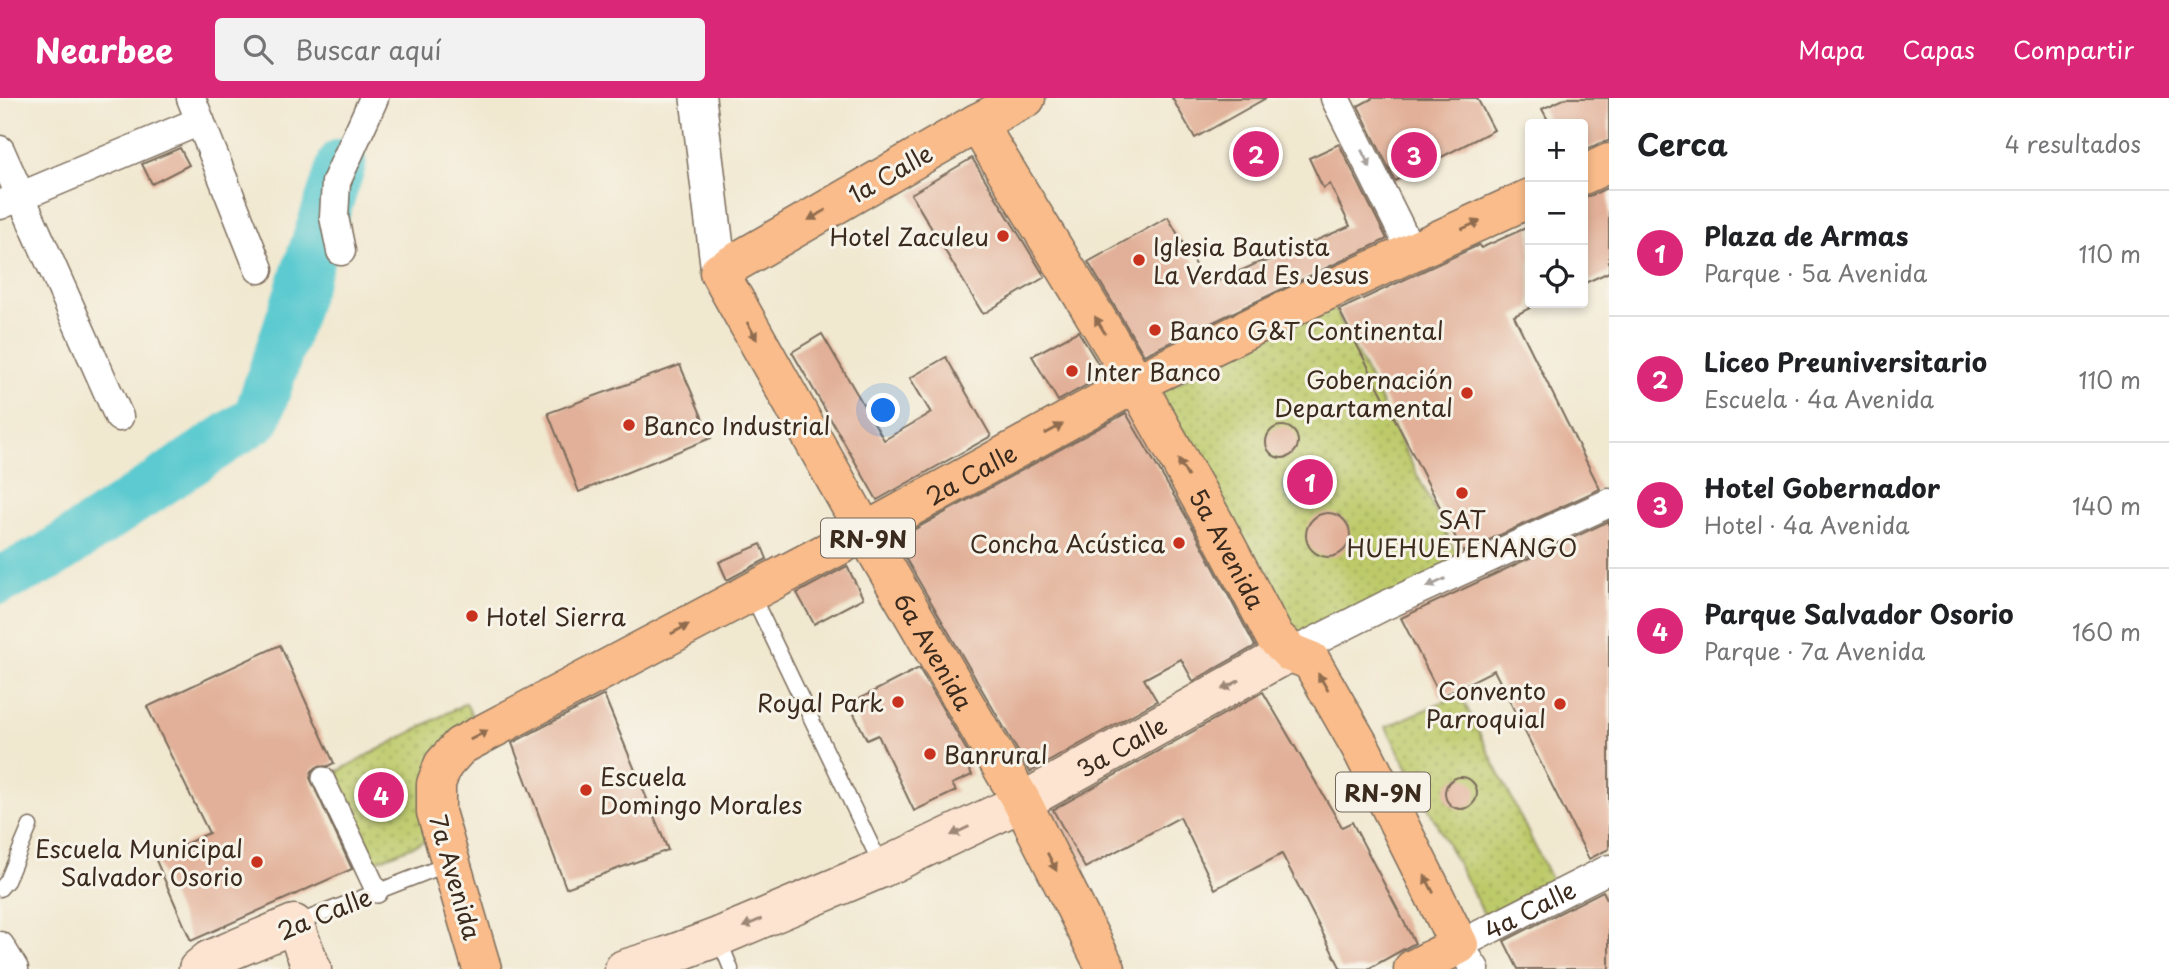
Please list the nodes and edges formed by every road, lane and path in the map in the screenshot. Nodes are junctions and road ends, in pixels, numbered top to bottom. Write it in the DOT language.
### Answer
graph roads {
  1 [pos="374,98"];
  2 [pos="698,98"];
  3 [pos="1026,98"];
  4 [pos="1335,98"];
  5 [pos="195,110"];
  6 [pos="977,123"];
  7 [pos="0,150"];
  8 [pos="1609,163"];
  9 [pos="1588,173"];
  10 [pos="1525,200"];
  11 [pos="10,201"];
  12 [pos="341,251"];
  13 [pos="1412,252"];
  14 [pos="259,269"];
  15 [pos="719,272"];
  16 [pos="1136,383"];
  17 [pos="119,417"];
  18 [pos="1609,503"];
  19 [pos="865,532"];
  20 [pos="750,592"];
  21 [pos="1291,653"];
  22 [pos="323,778"];
  23 [pos="436,784"];
  24 [pos="1022,802"];
  25 [pos="30,826"];
  26 [pos="453,863"];
  27 [pos="882,868"];
  28 [pos="1609,869"];
  29 [pos="0,889"];
  30 [pos="377,892"];
  31 [pos="294,924"];
  32 [pos="0,946"];
  33 [pos="724,953"];
  34 [pos="1467,957"];
  35 [pos="14,969"];
  36 [pos="198,969"];
  37 [pos="312,969"];
  38 [pos="482,969"];
  39 [pos="624,969"];
  40 [pos="1106,969"];
  41 [pos="1413,969"];
  1 -- 12 [label="street"];
  2 -- 15 [label="street, 6a Avenida"];
  3 -- 6 [label="main road, 1a Calle"];
  4 -- 13 [label="street, one-way"];
  5 -- 11 [label="street"];
  5 -- 14 [label="street"];
  6 -- 15 [label="main road, 1a Calle, one-way"];
  16 -- 6 [label="main road, 5a Avenida, one-way"];
  7 -- 11 [label="street"];
  8 -- 9 [label="main road"];
  13 -- 10 [label="main road, 2a Calle, one-way"];
  11 -- 17 [label="street"];
  13 -- 16 [label="main road, 2a Calle"];
  15 -- 19 [label="main road, 6a Avenida / RN-9N, one-way"];
  19 -- 16 [label="main road, 2a Calle, one-way"];
  21 -- 16 [label="main road, 5a Avenida / RN-9N, one-way"];
  18 -- 21 [label="street, 3a Calle, one-way"];
  19 -- 20 [label="main road, 2a Calle"];
  19 -- 24 [label="main road, 6a Avenida / RN-9N"];
  23 -- 20 [label="main road, 2a Calle, one-way"];
  20 -- 27 [label="lane"];
  21 -- 24 [label="main road, 3a Calle, one-way"];
  34 -- 21 [label="main road, 5a Avenida / RN-9N, one-way"];
  22 -- 30 [label="street"];
  23 -- 26 [label="main road, 7a Avenida"];
  24 -- 27 [label="main road, 3a Calle, one-way"];
  24 -- 40 [label="main road, 6a Avenida / RN-9N, one-way"];
  25 -- 29 [label="lane"];
  26 -- 30 [label="lane, 2a Calle"];
  26 -- 38 [label="main road, 7a Avenida"];
  27 -- 33 [label="main road, 3a Calle, one-way"];
  28 -- 34 [label="street, 4a Calle"];
  30 -- 31 [label="lane, 2a Calle"];
  31 -- 36 [label="main road, 2a Calle"];
  31 -- 37 [label="main road"];
  32 -- 35 [label="street"];
  33 -- 39 [label="main road, 3a Calle"];
  34 -- 41 [label="main road, 4a Calle"];
}
